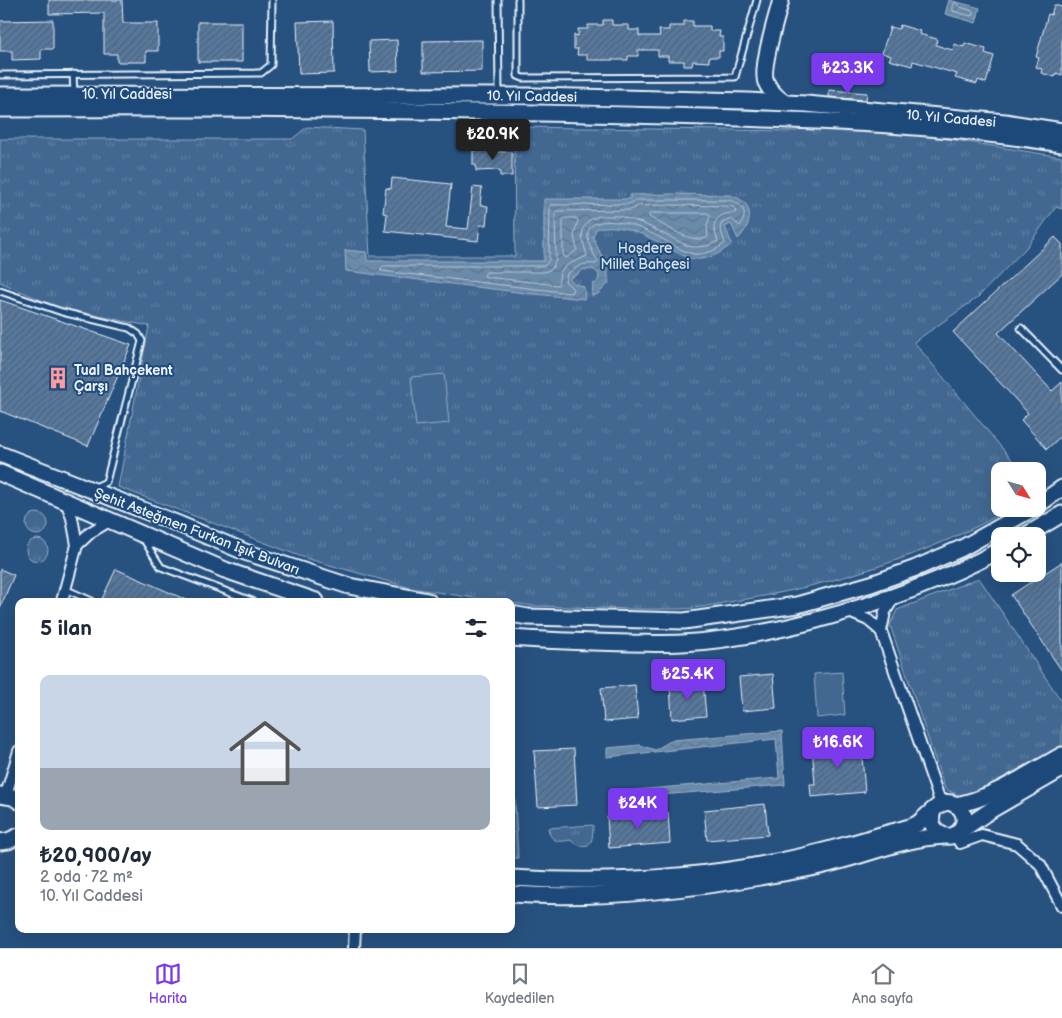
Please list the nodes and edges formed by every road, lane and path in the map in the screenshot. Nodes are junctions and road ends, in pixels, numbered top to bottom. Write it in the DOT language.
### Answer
graph roads {
  1 [pos="272,0"];
  2 [pos="498,0"];
  3 [pos="518,0"];
  4 [pos="757,0"];
  5 [pos="781,0"];
  6 [pos="765,64"];
  7 [pos="0,74"];
  8 [pos="73,74"];
  9 [pos="361,92"];
  10 [pos="74,94"];
  11 [pos="0,95"];
  12 [pos="748,101"];
  13 [pos="784,102"];
  14 [pos="498,104"];
  15 [pos="0,109"];
  16 [pos="360,111"];
  17 [pos="1062,130"];
  18 [pos="1062,144"];
  19 [pos="0,291"];
  20 [pos="1021,328"];
  21 [pos="1062,370"];
  22 [pos="0,454"];
  23 [pos="0,473"];
  24 [pos="1062,488"];
  25 [pos="90,489"];
  26 [pos="1046,499"];
  27 [pos="66,501"];
  28 [pos="80,508"];
  29 [pos="1062,514"];
  30 [pos="1016,518"];
  31 [pos="112,520"];
  32 [pos="1040,527"];
  33 [pos="138,531"];
  34 [pos="77,545"];
  35 [pos="991,555"];
  36 [pos="65,589"];
  37 [pos="894,596"];
  38 [pos="63,598"];
  39 [pos="85,598"];
  40 [pos="244,598"];
  41 [pos="307,598"];
  42 [pos="412,598"];
  43 [pos="849,612"];
  44 [pos="515,615"];
  45 [pos="881,631"];
  46 [pos="515,638"];
  47 [pos="1062,755"];
  48 [pos="15,767"];
  49 [pos="1062,769"];
  50 [pos="8,797"];
  51 [pos="943,807"];
  52 [pos="953,834"];
  53 [pos="15,838"];
  54 [pos="0,843"];
  55 [pos="515,878"];
  56 [pos="515,894"];
  57 [pos="1062,906"];
  58 [pos="355,933"];
  59 [pos="354,948"];
  1 -- 8 [label="lane"];
  2 -- 14 [label="lane"];
  3 -- 4 [label="lane"];
  5 -- 6 [label="street"];
  6 -- 12 [label="street"];
  6 -- 13 [label="street"];
  7 -- 8 [label="lane"];
  8 -- 10 [label="lane"];
  9 -- 10 [label="street, 10. Yıl Caddesi"];
  9 -- 14 [label="street, 10. Yıl Caddesi"];
  9 -- 16 [label="lane"];
  10 -- 11 [label="street, 10. Yıl Caddesi"];
  12 -- 13 [label="street, 10. Yıl Caddesi"];
  12 -- 14 [label="street, 10. Yıl Caddesi"];
  13 -- 17 [label="street, 10. Yıl Caddesi"];
  14 -- 16 [label="street, 10. Yıl Caddesi"];
  14 -- 18 [label="street, 10. Yıl Caddesi"];
  15 -- 16 [label="street, 10. Yıl Caddesi"];
  19 -- 25 [label="lane"];
  20 -- 21 [label="lane"];
  22 -- 25 [label="street, Şehit Asteğmen Furkan Işık Bulvarı"];
  23 -- 27 [label="street, Şehit Asteğmen Furkan Işık Bulvarı"];
  24 -- 26 [label="street"];
  25 -- 28 [label="street"];
  25 -- 42 [label="street, Şehit Asteğmen Furkan Işık Bulvarı"];
  27 -- 28 [label="street, Şehit Asteğmen Furkan Işık Bulvarı"];
  27 -- 34 [label="street"];
  28 -- 31 [label="street, Şehit Asteğmen Furkan Işık Bulvarı"];
  29 -- 32 [label="street"];
  30 -- 44 [label="street"];
  31 -- 33 [label="street, Şehit Asteğmen Furkan Işık Bulvarı"];
  31 -- 34 [label="street"];
  33 -- 40 [label="lane"];
  33 -- 41 [label="street, Şehit Asteğmen Furkan Işık Bulvarı"];
  34 -- 36 [label="street"];
  35 -- 37 [label="street"];
  36 -- 38 [label="street"];
  36 -- 39 [label="lane"];
  37 -- 43 [label="street"];
  37 -- 45 [label="street"];
  43 -- 45 [label="street"];
  43 -- 46 [label="street"];
  45 -- 51 [label="street"];
  47 -- 51 [label="street"];
  48 -- 50 [label="street"];
  49 -- 52 [label="street"];
  51 -- 52 [label="street"];
  51 -- 52 [label="street"];
  51 -- 55 [label="street"];
  52 -- 56 [label="street"];
  52 -- 57 [label="street"];
  53 -- 54 [label="street"];
  58 -- 59 [label="street"];
}
